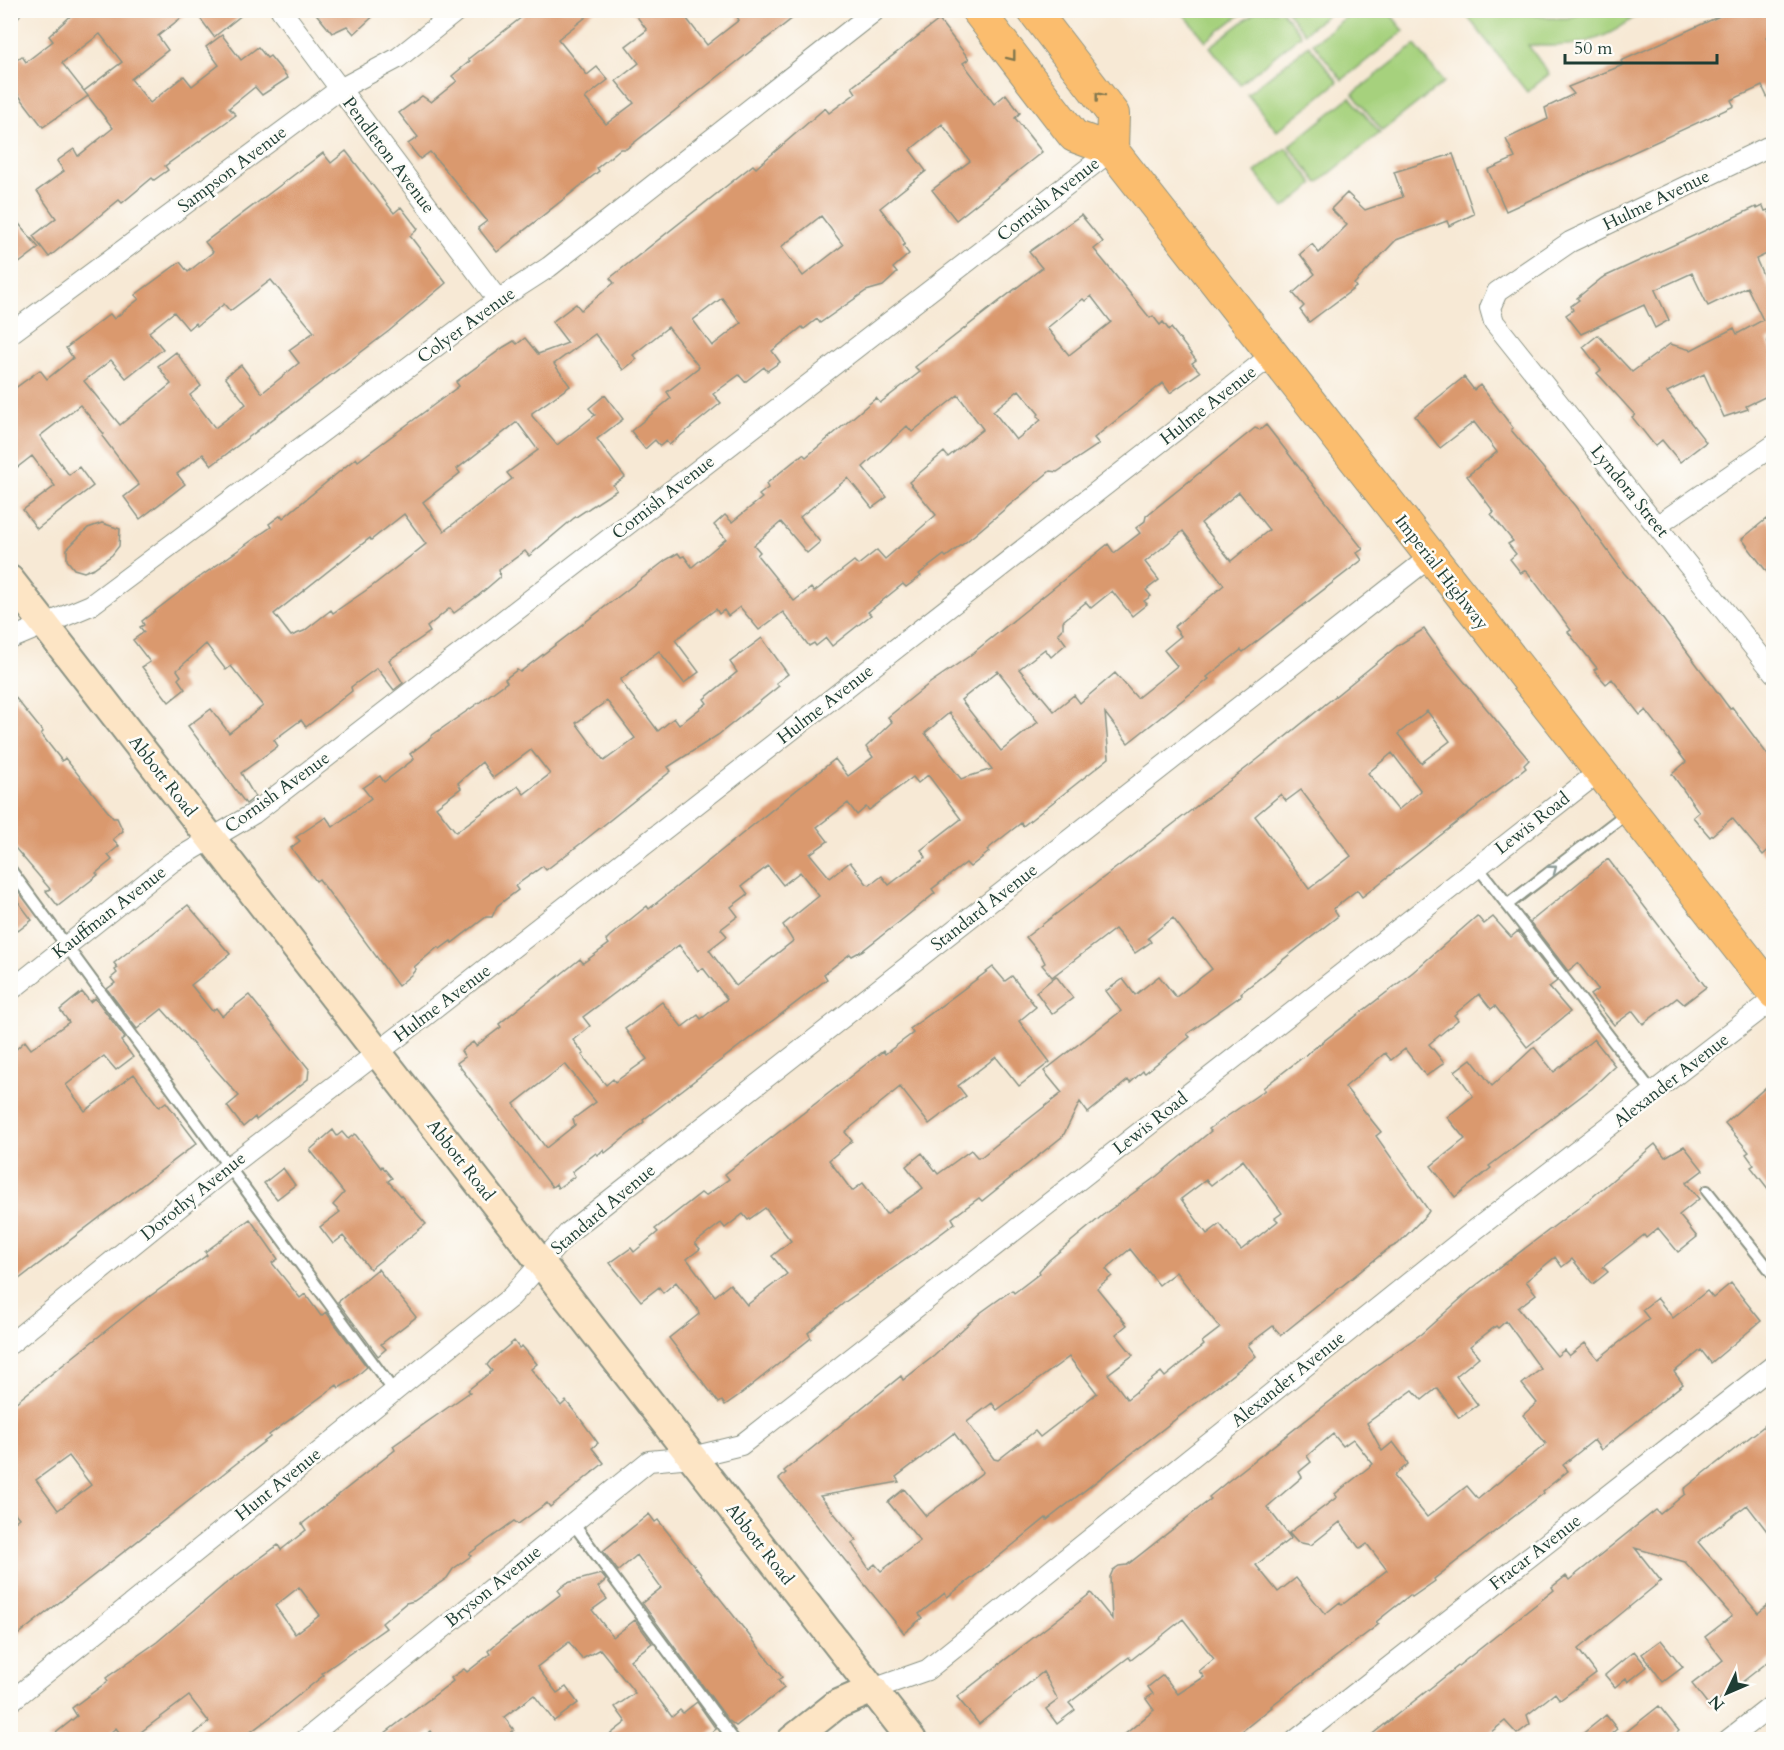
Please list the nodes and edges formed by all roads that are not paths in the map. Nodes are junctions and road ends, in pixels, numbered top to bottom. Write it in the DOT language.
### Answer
graph roads {
  1 [pos="281,10"];
  2 [pos="458,10"];
  3 [pos="876,10"];
  4 [pos="977,10"];
  5 [pos="1033,10"];
  6 [pos="340,89"];
  7 [pos="1773,144"];
  8 [pos="1112,150"];
  9 [pos="498,300"];
  10 [pos="1490,308"];
  11 [pos="10,334"];
  12 [pos="1272,355"];
  13 [pos="1773,445"];
  14 [pos="1658,525"];
  15 [pos="1430,556"];
  16 [pos="10,580"];
  17 [pos="46,626"];
  18 [pos="10,639"];
  19 [pos="1773,673"];
  20 [pos="1599,771"];
  21 [pos="1630,810"];
  22 [pos="211,838"];
  23 [pos="1477,866"];
  24 [pos="10,869"];
  25 [pos="1507,905"];
  26 [pos="67,945"];
  27 [pos="10,991"];
  28 [pos="1773,993"];
  29 [pos="1773,999"];
  30 [pos="377,1052"];
  31 [pos="1654,1094"];
  32 [pos="230,1166"];
  33 [pos="1707,1191"];
  34 [pos="540,1262"];
  35 [pos="1773,1275"];
  36 [pos="10,1344"];
  37 [pos="1773,1365"];
  38 [pos="393,1390"];
  39 [pos="692,1457"];
  40 [pos="572,1522"];
  41 [pos="873,1689"];
  42 [pos="10,1702"];
  43 [pos="1773,1704"];
  44 [pos="305,1740"];
  45 [pos="734,1740"];
  46 [pos="792,1740"];
  47 [pos="912,1740"];
  48 [pos="1296,1740"];
  49 [pos="1728,1740"];
  1 -- 6 [label="street, Pendleton Avenue"];
  2 -- 6 [label="street, Sampson Avenue"];
  3 -- 9 [label="street, Colyer Avenue"];
  4 -- 8 [label="main road, one-way"];
  8 -- 5 [label="main road, one-way"];
  6 -- 9 [label="street, Pendleton Avenue"];
  6 -- 11 [label="street, Sampson Avenue"];
  7 -- 10 [label="street, Hulme Avenue"];
  8 -- 12 [label="main road, Imperial Highway"];
  8 -- 22 [label="street, Cornish Avenue"];
  9 -- 17 [label="street, Colyer Avenue"];
  10 -- 14 [label="street, Lyndora Street"];
  12 -- 15 [label="main road, Imperial Highway"];
  12 -- 30 [label="street, Hulme Avenue"];
  13 -- 14 [label="street"];
  14 -- 19 [label="street, Lyndora Street"];
  15 -- 20 [label="main road, Imperial Highway"];
  15 -- 34 [label="street, Standard Avenue"];
  16 -- 17 [label="street, Abbott Road"];
  17 -- 18 [label="street, Colyer Avenue"];
  17 -- 22 [label="street, Abbott Road"];
  20 -- 21 [label="main road, Imperial Highway"];
  20 -- 23 [label="street, Lewis Road"];
  25 -- 21 [label="lane, one-way"];
  21 -- 28 [label="main road, Imperial Highway"];
  22 -- 26 [label="street, Kauffman Avenue"];
  22 -- 30 [label="street, Abbott Road"];
  23 -- 25 [label="lane"];
  23 -- 39 [label="street, Lewis Road"];
  24 -- 26 [label="lane"];
  25 -- 31 [label="lane"];
  26 -- 27 [label="street, Kauffman Avenue"];
  26 -- 32 [label="lane"];
  29 -- 31 [label="street, Alexander Avenue"];
  30 -- 32 [label="street, Dorothy Avenue"];
  30 -- 34 [label="street, Abbott Road"];
  31 -- 41 [label="street, Alexander Avenue"];
  32 -- 36 [label="street, Dorothy Avenue"];
  32 -- 38 [label="lane"];
  33 -- 35 [label="lane"];
  34 -- 38 [label="street, Hunt Avenue"];
  34 -- 39 [label="street, Abbott Road"];
  37 -- 48 [label="street, Fracar Avenue"];
  38 -- 42 [label="street, Hunt Avenue"];
  39 -- 40 [label="street, Bryson Avenue"];
  39 -- 41 [label="street, Abbott Road"];
  40 -- 44 [label="street, Bryson Avenue"];
  40 -- 45 [label="lane"];
  41 -- 46 [label="street, Alexander Avenue"];
  41 -- 47 [label="street, Abbott Road"];
  43 -- 49 [label="street"];
}
